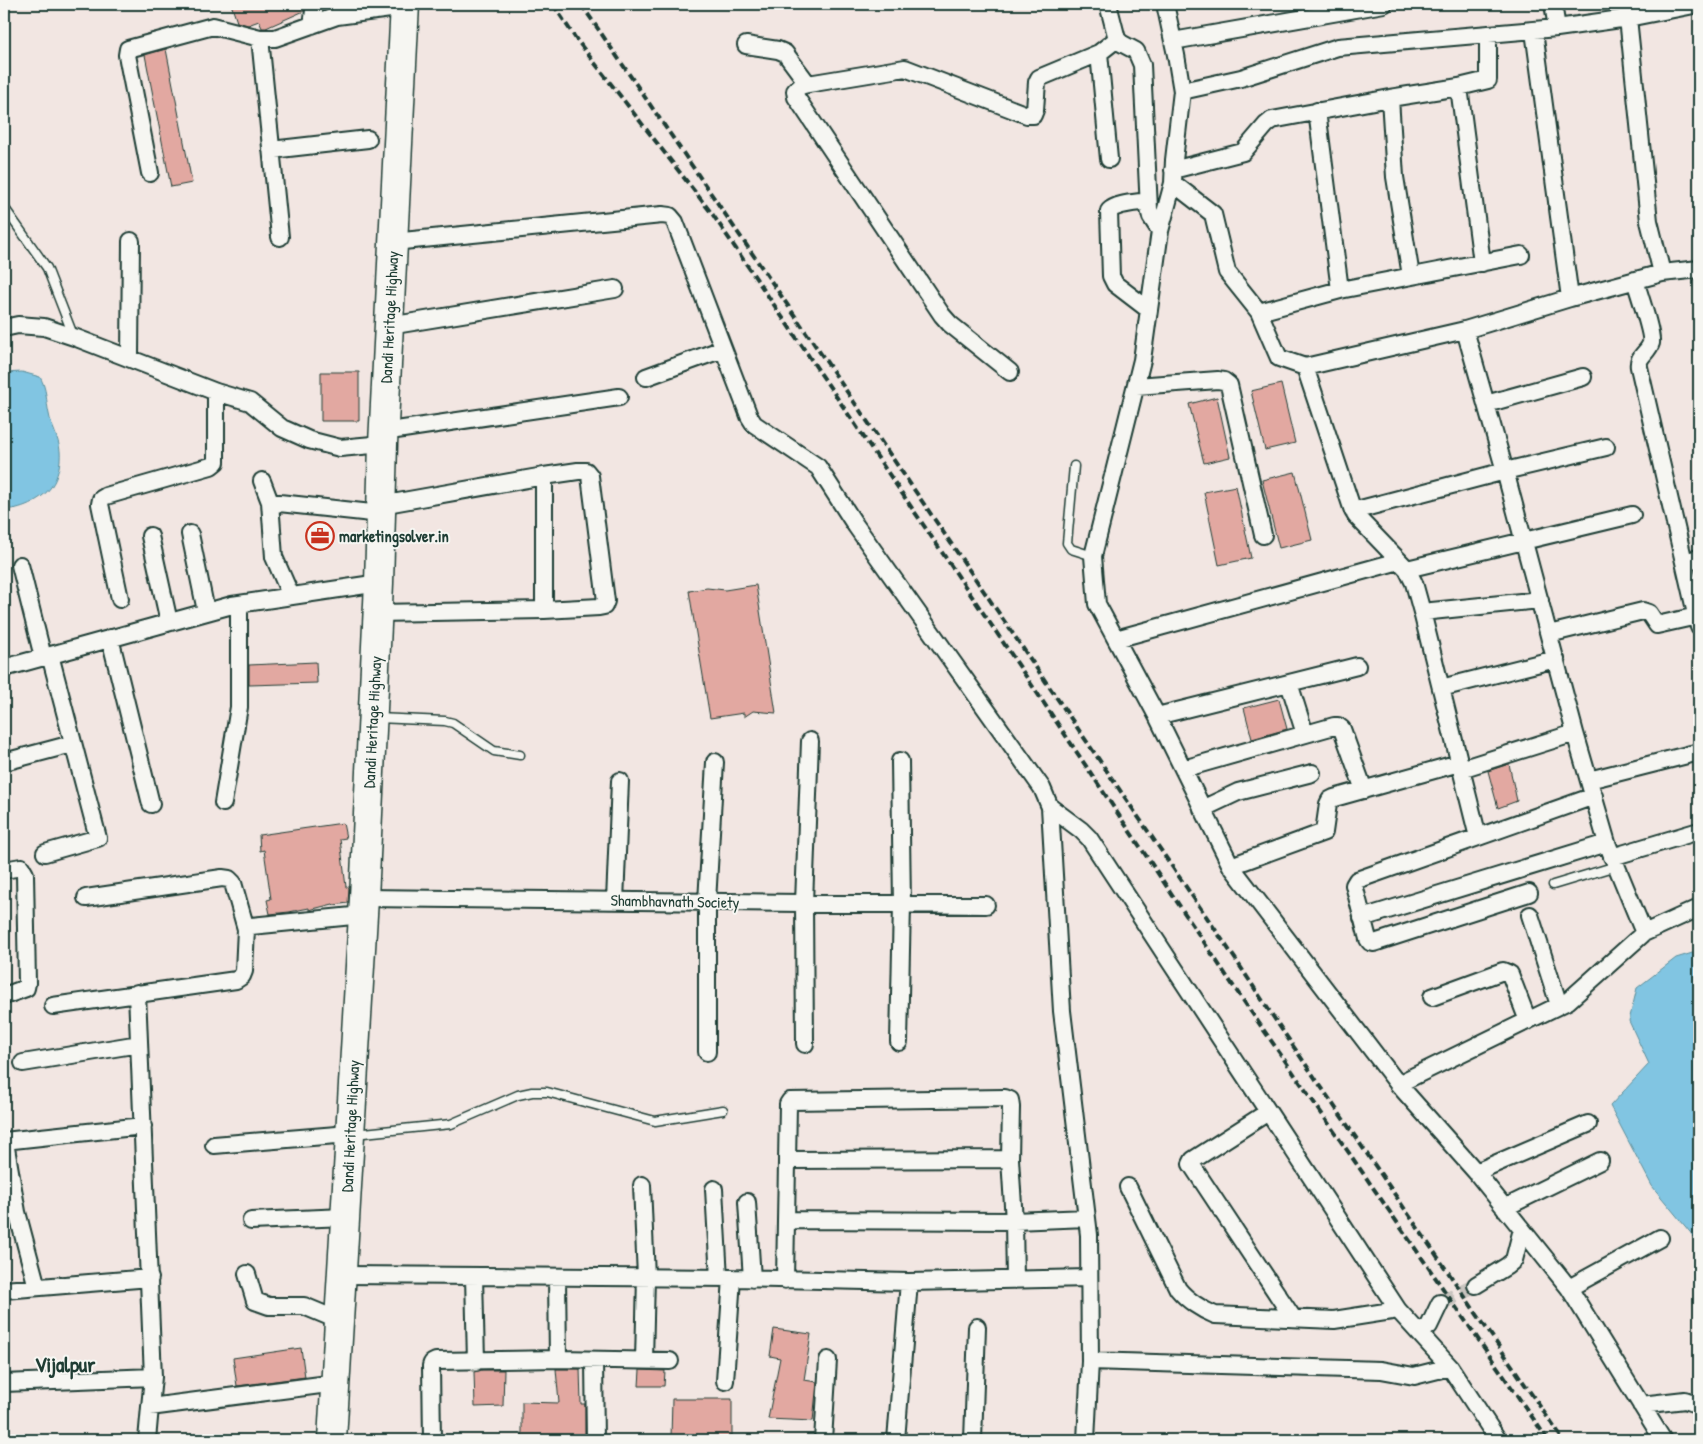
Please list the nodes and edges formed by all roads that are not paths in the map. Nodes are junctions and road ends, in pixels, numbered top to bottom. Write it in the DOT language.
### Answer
graph roads {
  1 [pos="315,4"];
  2 [pos="1108,4"];
  3 [pos="1165,4"];
  4 [pos="1384,4"];
  5 [pos="1553,4"];
  6 [pos="1699,4"];
  7 [pos="406,5"];
  8 [pos="1635,12"];
  9 [pos="312,25"];
  10 [pos="1557,28"];
  11 [pos="1534,30"];
  12 [pos="1488,34"];
  13 [pos="260,38"];
  14 [pos="1117,40"];
  15 [pos="1173,41"];
  16 [pos="746,45"];
  17 [pos="1100,53"];
  18 [pos="808,84"];
  19 [pos="1459,87"];
  20 [pos="1182,91"];
  21 [pos="1390,98"];
  22 [pos="1318,111"];
  23 [pos="368,139"];
  24 [pos="270,150"];
  25 [pos="1109,159"];
  26 [pos="150,173"];
  27 [pos="1173,177"];
  28 [pos="1148,201"];
  29 [pos="6,210"];
  30 [pos="1160,231"];
  31 [pos="280,237"];
  32 [pos="131,241"];
  33 [pos="393,242"];
  34 [pos="1521,255"];
  35 [pos="1482,262"];
  36 [pos="1699,268"];
  37 [pos="1662,273"];
  38 [pos="1411,276"];
  39 [pos="1635,280"];
  40 [pos="615,290"];
  41 [pos="1340,290"];
  42 [pos="1570,298"];
  43 [pos="1149,310"];
  44 [pos="1259,312"];
  45 [pos="389,326"];
  46 [pos="4,328"];
  47 [pos="1465,330"];
  48 [pos="74,337"];
  49 [pos="723,349"];
  50 [pos="130,358"];
  51 [pos="1305,367"];
  52 [pos="1010,372"];
  53 [pos="646,377"];
  54 [pos="1583,377"];
  55 [pos="1136,386"];
  56 [pos="216,392"];
  57 [pos="619,397"];
  58 [pos="1486,404"];
  59 [pos="383,438"];
  60 [pos="1606,447"];
  61 [pos="1074,466"];
  62 [pos="1505,471"];
  63 [pos="544,476"];
  64 [pos="262,481"];
  65 [pos="270,502"];
  66 [pos="381,509"];
  67 [pos="1353,511"];
  68 [pos="1632,515"];
  69 [pos="190,534"];
  70 [pos="1264,535"];
  71 [pos="150,536"];
  72 [pos="1525,542"];
  73 [pos="1093,556"];
  74 [pos="1692,560"];
  75 [pos="20,564"];
  76 [pos="1403,565"];
  77 [pos="379,583"];
  78 [pos="290,596"];
  79 [pos="120,599"];
  80 [pos="1540,600"];
  81 [pos="238,604"];
  82 [pos="544,610"];
  83 [pos="206,611"];
  84 [pos="1422,612"];
  85 [pos="377,613"];
  86 [pos="168,622"];
  87 [pos="1698,622"];
  88 [pos="1549,634"];
  89 [pos="110,638"];
  90 [pos="1116,639"];
  91 [pos="46,656"];
  92 [pos="1556,659"];
  93 [pos="1357,666"];
  94 [pos="4,668"];
  95 [pos="1289,683"];
  96 [pos="1441,688"];
  97 [pos="1157,716"];
  98 [pos="372,718"];
  99 [pos="1575,733"];
  100 [pos="1305,734"];
  101 [pos="810,741"];
  102 [pos="72,744"];
  103 [pos="1699,752"];
  104 [pos="520,755"];
  105 [pos="900,761"];
  106 [pos="4,762"];
  107 [pos="715,762"];
  108 [pos="1460,766"];
  109 [pos="1183,769"];
  110 [pos="1312,773"];
  111 [pos="620,781"];
  112 [pos="1592,788"];
  113 [pos="1364,790"];
  114 [pos="223,803"];
  115 [pos="151,804"];
  116 [pos="1050,807"];
  117 [pos="1202,809"];
  118 [pos="1699,831"];
  119 [pos="1478,836"];
  120 [pos="45,854"];
  121 [pos="1611,856"];
  122 [pos="1231,866"];
  123 [pos="4,870"];
  124 [pos="1553,885"];
  125 [pos="1529,893"];
  126 [pos="86,898"];
  127 [pos="615,901"];
  128 [pos="707,902"];
  129 [pos="804,903"];
  130 [pos="902,904"];
  131 [pos="986,905"];
  132 [pos="363,906"];
  133 [pos="1699,908"];
  134 [pos="1530,915"];
  135 [pos="1362,918"];
  136 [pos="246,928"];
  137 [pos="1644,934"];
  138 [pos="137,993"];
  139 [pos="4,996"];
  140 [pos="1432,997"];
  141 [pos="1559,1005"];
  142 [pos="53,1006"];
  143 [pos="1528,1021"];
  144 [pos="899,1042"];
  145 [pos="139,1044"];
  146 [pos="805,1044"];
  147 [pos="707,1052"];
  148 [pos="22,1063"];
  149 [pos="1398,1084"];
  150 [pos="723,1110"];
  151 [pos="1268,1112"];
  152 [pos="1588,1124"];
  153 [pos="143,1126"];
  154 [pos="350,1134"];
  155 [pos="5,1141"];
  156 [pos="214,1145"];
  157 [pos="1010,1159"];
  158 [pos="787,1160"];
  159 [pos="1600,1161"];
  160 [pos="1476,1172"];
  161 [pos="642,1185"];
  162 [pos="1128,1187"];
  163 [pos="714,1189"];
  164 [pos="747,1202"];
  165 [pos="1504,1208"];
  166 [pos="10,1212"];
  167 [pos="346,1218"];
  168 [pos="1087,1218"];
  169 [pos="786,1220"];
  170 [pos="251,1221"];
  171 [pos="1014,1221"];
  172 [pos="1522,1229"];
  173 [pos="1660,1238"];
  174 [pos="247,1274"];
  175 [pos="342,1275"];
  176 [pos="474,1276"];
  177 [pos="557,1276"];
  178 [pos="646,1277"];
  179 [pos="150,1278"];
  180 [pos="726,1278"];
  181 [pos="1089,1278"];
  182 [pos="752,1279"];
  183 [pos="785,1280"];
  184 [pos="1015,1280"];
  185 [pos="909,1282"];
  186 [pos="1476,1285"];
  187 [pos="37,1288"];
  188 [pos="1569,1288"];
  189 [pos="4,1290"];
  190 [pos="1440,1303"];
  191 [pos="1398,1310"];
  192 [pos="1293,1318"];
  193 [pos="340,1321"];
  194 [pos="977,1327"];
  195 [pos="1419,1333"];
  196 [pos="558,1359"];
  197 [pos="594,1360"];
  198 [pos="644,1360"];
  199 [pos="828,1360"];
  200 [pos="670,1361"];
  201 [pos="1090,1361"];
  202 [pos="476,1362"];
  203 [pos="1450,1367"];
  204 [pos="153,1377"];
  205 [pos="725,1381"];
  206 [pos="4,1383"];
  207 [pos="336,1384"];
  208 [pos="1641,1405"];
  209 [pos="1699,1405"];
  210 [pos="150,1407"];
  211 [pos="147,1440"];
  212 [pos="332,1440"];
  213 [pos="432,1440"];
  214 [pos="595,1440"];
  215 [pos="818,1440"];
  216 [pos="822,1440"];
  217 [pos="827,1440"];
  218 [pos="896,1440"];
  219 [pos="974,1440"];
  220 [pos="1086,1440"];
  221 [pos="1498,1440"];
  222 [pos="1663,1440"];
  1 -- 9 [label="street"];
  2 -- 14 [label="street"];
  3 -- 15 [label="street"];
  4 -- 15 [label="street"];
  5 -- 10 [label="street"];
  6 -- 8 [label="street"];
  7 -- 9 [label="street"];
  7 -- 33 [label="highway, Dandi Heritage Highway"];
  8 -- 10 [label="street"];
  8 -- 37 [label="street"];
  9 -- 13 [label="street"];
  10 -- 11 [label="street"];
  11 -- 12 [label="street"];
  11 -- 42 [label="street"];
  12 -- 19 [label="street"];
  12 -- 20 [label="street"];
  13 -- 24 [label="street"];
  13 -- 26 [label="street"];
  14 -- 17 [label="street"];
  14 -- 28 [label="street"];
  15 -- 20 [label="street"];
  16 -- 18 [label="street"];
  17 -- 18 [label="street"];
  17 -- 25 [label="street"];
  18 -- 52 [label="street"];
  19 -- 21 [label="street"];
  19 -- 35 [label="street"];
  20 -- 27 [label="street"];
  21 -- 22 [label="street"];
  21 -- 38 [label="street"];
  22 -- 27 [label="street"];
  22 -- 41 [label="street"];
  23 -- 24 [label="street"];
  24 -- 31 [label="street"];
  27 -- 30 [label="street"];
  27 -- 44 [label="street"];
  28 -- 30 [label="street"];
  28 -- 43 [label="street"];
  29 -- 48 [label="lane"];
  30 -- 43 [label="street"];
  32 -- 50 [label="street"];
  33 -- 45 [label="highway, Dandi Heritage Highway"];
  33 -- 49 [label="street"];
  34 -- 35 [label="street"];
  35 -- 38 [label="street"];
  36 -- 37 [label="street"];
  37 -- 39 [label="street"];
  38 -- 41 [label="street"];
  39 -- 42 [label="street"];
  39 -- 74 [label="street"];
  40 -- 45 [label="street"];
  41 -- 44 [label="street"];
  42 -- 47 [label="street"];
  43 -- 55 [label="street"];
  44 -- 51 [label="street"];
  45 -- 59 [label="highway, Dandi Heritage Highway"];
  46 -- 48 [label="street"];
  47 -- 51 [label="street"];
  47 -- 58 [label="street"];
  48 -- 50 [label="street"];
  49 -- 53 [label="street"];
  49 -- 116 [label="street"];
  50 -- 56 [label="street"];
  51 -- 67 [label="street"];
  54 -- 58 [label="street"];
  55 -- 70 [label="street"];
  55 -- 73 [label="street"];
  56 -- 59 [label="street"];
  56 -- 79 [label="street"];
  57 -- 59 [label="street"];
  58 -- 62 [label="street"];
  59 -- 66 [label="highway, Dandi Heritage Highway"];
  60 -- 62 [label="street"];
  61 -- 73 [label="lane"];
  62 -- 67 [label="street"];
  62 -- 72 [label="street"];
  63 -- 66 [label="street"];
  63 -- 82 [label="street"];
  63 -- 82 [label="street"];
  64 -- 65 [label="street"];
  65 -- 66 [label="street"];
  65 -- 78 [label="street"];
  66 -- 77 [label="highway, Dandi Heritage Highway"];
  67 -- 76 [label="street"];
  68 -- 72 [label="street"];
  69 -- 83 [label="street"];
  71 -- 86 [label="street"];
  72 -- 76 [label="street"];
  72 -- 80 [label="street"];
  73 -- 90 [label="street"];
  74 -- 87 [label="street"];
  75 -- 91 [label="street"];
  76 -- 84 [label="street"];
  76 -- 90 [label="street"];
  77 -- 78 [label="street"];
  77 -- 85 [label="highway, Dandi Heritage Highway"];
  78 -- 81 [label="street"];
  80 -- 84 [label="street"];
  80 -- 88 [label="street"];
  81 -- 83 [label="street"];
  81 -- 114 [label="street"];
  82 -- 85 [label="street"];
  83 -- 86 [label="street"];
  84 -- 96 [label="street"];
  85 -- 98 [label="highway, Dandi Heritage Highway"];
  86 -- 89 [label="street"];
  87 -- 88 [label="street"];
  88 -- 92 [label="street"];
  89 -- 91 [label="street"];
  89 -- 115 [label="street"];
  90 -- 97 [label="street"];
  91 -- 94 [label="street"];
  91 -- 102 [label="street"];
  92 -- 96 [label="street"];
  92 -- 99 [label="street"];
  93 -- 95 [label="street"];
  95 -- 97 [label="street"];
  95 -- 100 [label="street"];
  96 -- 108 [label="street"];
  97 -- 109 [label="street"];
  98 -- 104 [label="lane"];
  98 -- 132 [label="highway, Dandi Heritage Highway"];
  99 -- 108 [label="street"];
  99 -- 112 [label="street"];
  100 -- 109 [label="street"];
  100 -- 113 [label="street"];
  101 -- 129 [label="street"];
  102 -- 106 [label="street"];
  102 -- 120 [label="street"];
  103 -- 112 [label="street"];
  105 -- 130 [label="street"];
  107 -- 128 [label="street"];
  108 -- 113 [label="street"];
  108 -- 119 [label="street"];
  109 -- 117 [label="street"];
  110 -- 117 [label="street"];
  111 -- 127 [label="street"];
  112 -- 119 [label="street"];
  112 -- 121 [label="street"];
  113 -- 122 [label="street"];
  116 -- 151 [label="street"];
  116 -- 168 [label="street"];
  117 -- 122 [label="street"];
  118 -- 121 [label="street"];
  119 -- 135 [label="street"];
  121 -- 124 [label="lane"];
  121 -- 135 [label="street"];
  121 -- 137 [label="street"];
  122 -- 149 [label="street"];
  123 -- 139 [label="street"];
  125 -- 135 [label="street"];
  126 -- 136 [label="street"];
  127 -- 128 [label="street, Shambhavnath Society"];
  127 -- 132 [label="street, Shambhavnath Society"];
  128 -- 129 [label="street, Shambhavnath Society"];
  128 -- 147 [label="street"];
  129 -- 130 [label="street, Shambhavnath Society"];
  129 -- 146 [label="street"];
  130 -- 131 [label="street, Shambhavnath Society"];
  130 -- 144 [label="street"];
  132 -- 136 [label="street, Shambhavnath Society"];
  132 -- 154 [label="highway, Dandi Heritage Highway"];
  133 -- 137 [label="street"];
  134 -- 141 [label="street"];
  136 -- 138 [label="street"];
  137 -- 141 [label="street"];
  138 -- 142 [label="street"];
  138 -- 145 [label="street"];
  140 -- 143 [label="street"];
  141 -- 143 [label="street"];
  143 -- 149 [label="street"];
  145 -- 148 [label="street"];
  145 -- 153 [label="street"];
  149 -- 160 [label="street"];
  150 -- 154 [label="lane"];
  151 -- 191 [label="street"];
  151 -- 192 [label="street"];
  152 -- 160 [label="street"];
  153 -- 155 [label="street"];
  153 -- 179 [label="street"];
  154 -- 156 [label="street"];
  154 -- 167 [label="highway, Dandi Heritage Highway"];
  155 -- 166 [label="street"];
  157 -- 158 [label="street"];
  157 -- 158 [label="street"];
  157 -- 171 [label="street"];
  158 -- 169 [label="street"];
  159 -- 165 [label="street"];
  160 -- 165 [label="street"];
  161 -- 178 [label="street"];
  162 -- 192 [label="street"];
  163 -- 180 [label="street"];
  164 -- 182 [label="street"];
  165 -- 172 [label="street"];
  166 -- 187 [label="street"];
  167 -- 170 [label="street"];
  167 -- 175 [label="highway, Dandi Heritage Highway"];
  168 -- 171 [label="street"];
  168 -- 181 [label="street"];
  169 -- 171 [label="street"];
  169 -- 183 [label="street"];
  171 -- 184 [label="street"];
  172 -- 186 [label="street"];
  172 -- 188 [label="street"];
  173 -- 188 [label="street"];
  174 -- 193 [label="street"];
  175 -- 176 [label="street"];
  175 -- 193 [label="highway, Dandi Heritage Highway"];
  176 -- 177 [label="street"];
  176 -- 202 [label="street"];
  177 -- 178 [label="street"];
  177 -- 196 [label="street"];
  178 -- 180 [label="street"];
  178 -- 198 [label="street"];
  179 -- 187 [label="street"];
  179 -- 204 [label="street"];
  180 -- 182 [label="street"];
  180 -- 205 [label="street"];
  181 -- 184 [label="street"];
  181 -- 201 [label="street"];
  182 -- 183 [label="street"];
  183 -- 185 [label="street"];
  184 -- 185 [label="street"];
  185 -- 218 [label="street"];
  187 -- 189 [label="street"];
  188 -- 208 [label="street"];
  190 -- 195 [label="street"];
  191 -- 192 [label="street"];
  191 -- 195 [label="street"];
  193 -- 207 [label="highway, Dandi Heritage Highway"];
  194 -- 219 [label="street"];
  195 -- 203 [label="street"];
  196 -- 197 [label="street"];
  196 -- 202 [label="street"];
  197 -- 198 [label="street"];
  197 -- 214 [label="street"];
  198 -- 200 [label="street"];
  199 -- 216 [label="street"];
  201 -- 203 [label="street"];
  201 -- 220 [label="street"];
  202 -- 213 [label="street"];
  203 -- 221 [label="street"];
  204 -- 206 [label="street"];
  204 -- 210 [label="street"];
  207 -- 210 [label="street"];
  207 -- 212 [label="highway, Dandi Heritage Highway"];
  208 -- 209 [label="street"];
  208 -- 222 [label="street"];
  210 -- 211 [label="street"];
  215 -- 216 [label="street"];
  216 -- 217 [label="street"];
}
